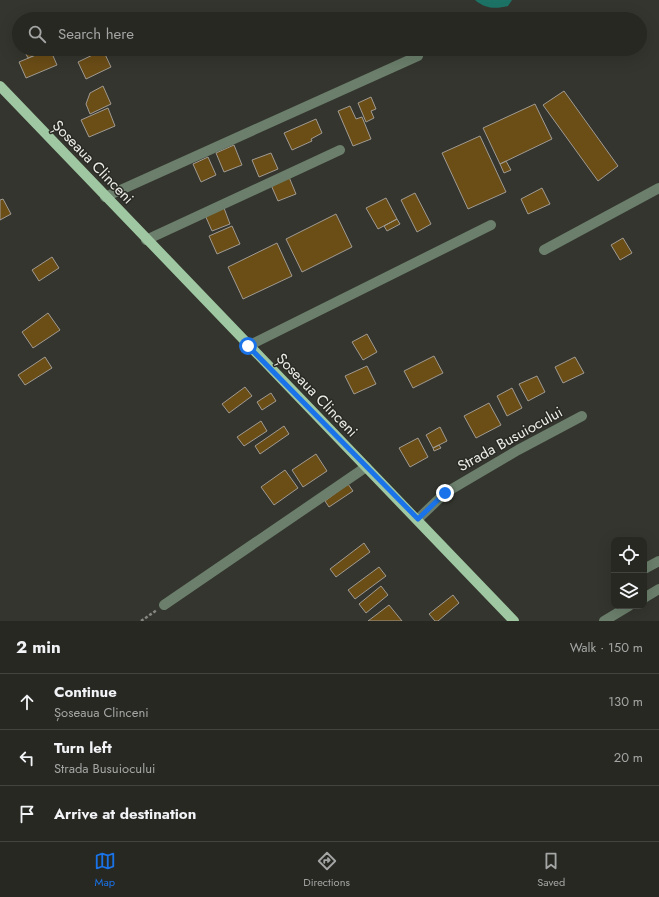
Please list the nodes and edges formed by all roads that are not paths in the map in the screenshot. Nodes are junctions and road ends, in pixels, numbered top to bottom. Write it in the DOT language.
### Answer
graph roads {
  1 [pos="418,56"];
  2 [pos="0,86"];
  3 [pos="340,150"];
  4 [pos="659,188"];
  5 [pos="105,197"];
  6 [pos="491,225"];
  7 [pos="146,240"];
  8 [pos="544,250"];
  9 [pos="248,346"];
  10 [pos="582,416"];
  11 [pos="366,467"];
  12 [pos="418,519"];
  13 [pos="659,561"];
  14 [pos="647,567"];
  15 [pos="659,589"];
  16 [pos="647,596"];
  17 [pos="164,605"];
  18 [pos="623,609"];
  19 [pos="514,621"];
  20 [pos="604,621"];
  1 -- 5 [label="street"];
  2 -- 5 [label="main road, Șoseaua Clinceni"];
  3 -- 7 [label="street"];
  4 -- 8 [label="street"];
  5 -- 7 [label="main road, Șoseaua Clinceni"];
  6 -- 9 [label="street"];
  7 -- 9 [label="main road, Șoseaua Clinceni"];
  9 -- 11 [label="main road, Șoseaua Clinceni"];
  10 -- 12 [label="street, Strada Busuiocului"];
  11 -- 12 [label="main road, Șoseaua Clinceni"];
  11 -- 17 [label="street"];
  12 -- 19 [label="main road, Șoseaua Clinceni"];
  13 -- 14 [label="street"];
  15 -- 16 [label="street"];
  18 -- 20 [label="street"];
}
